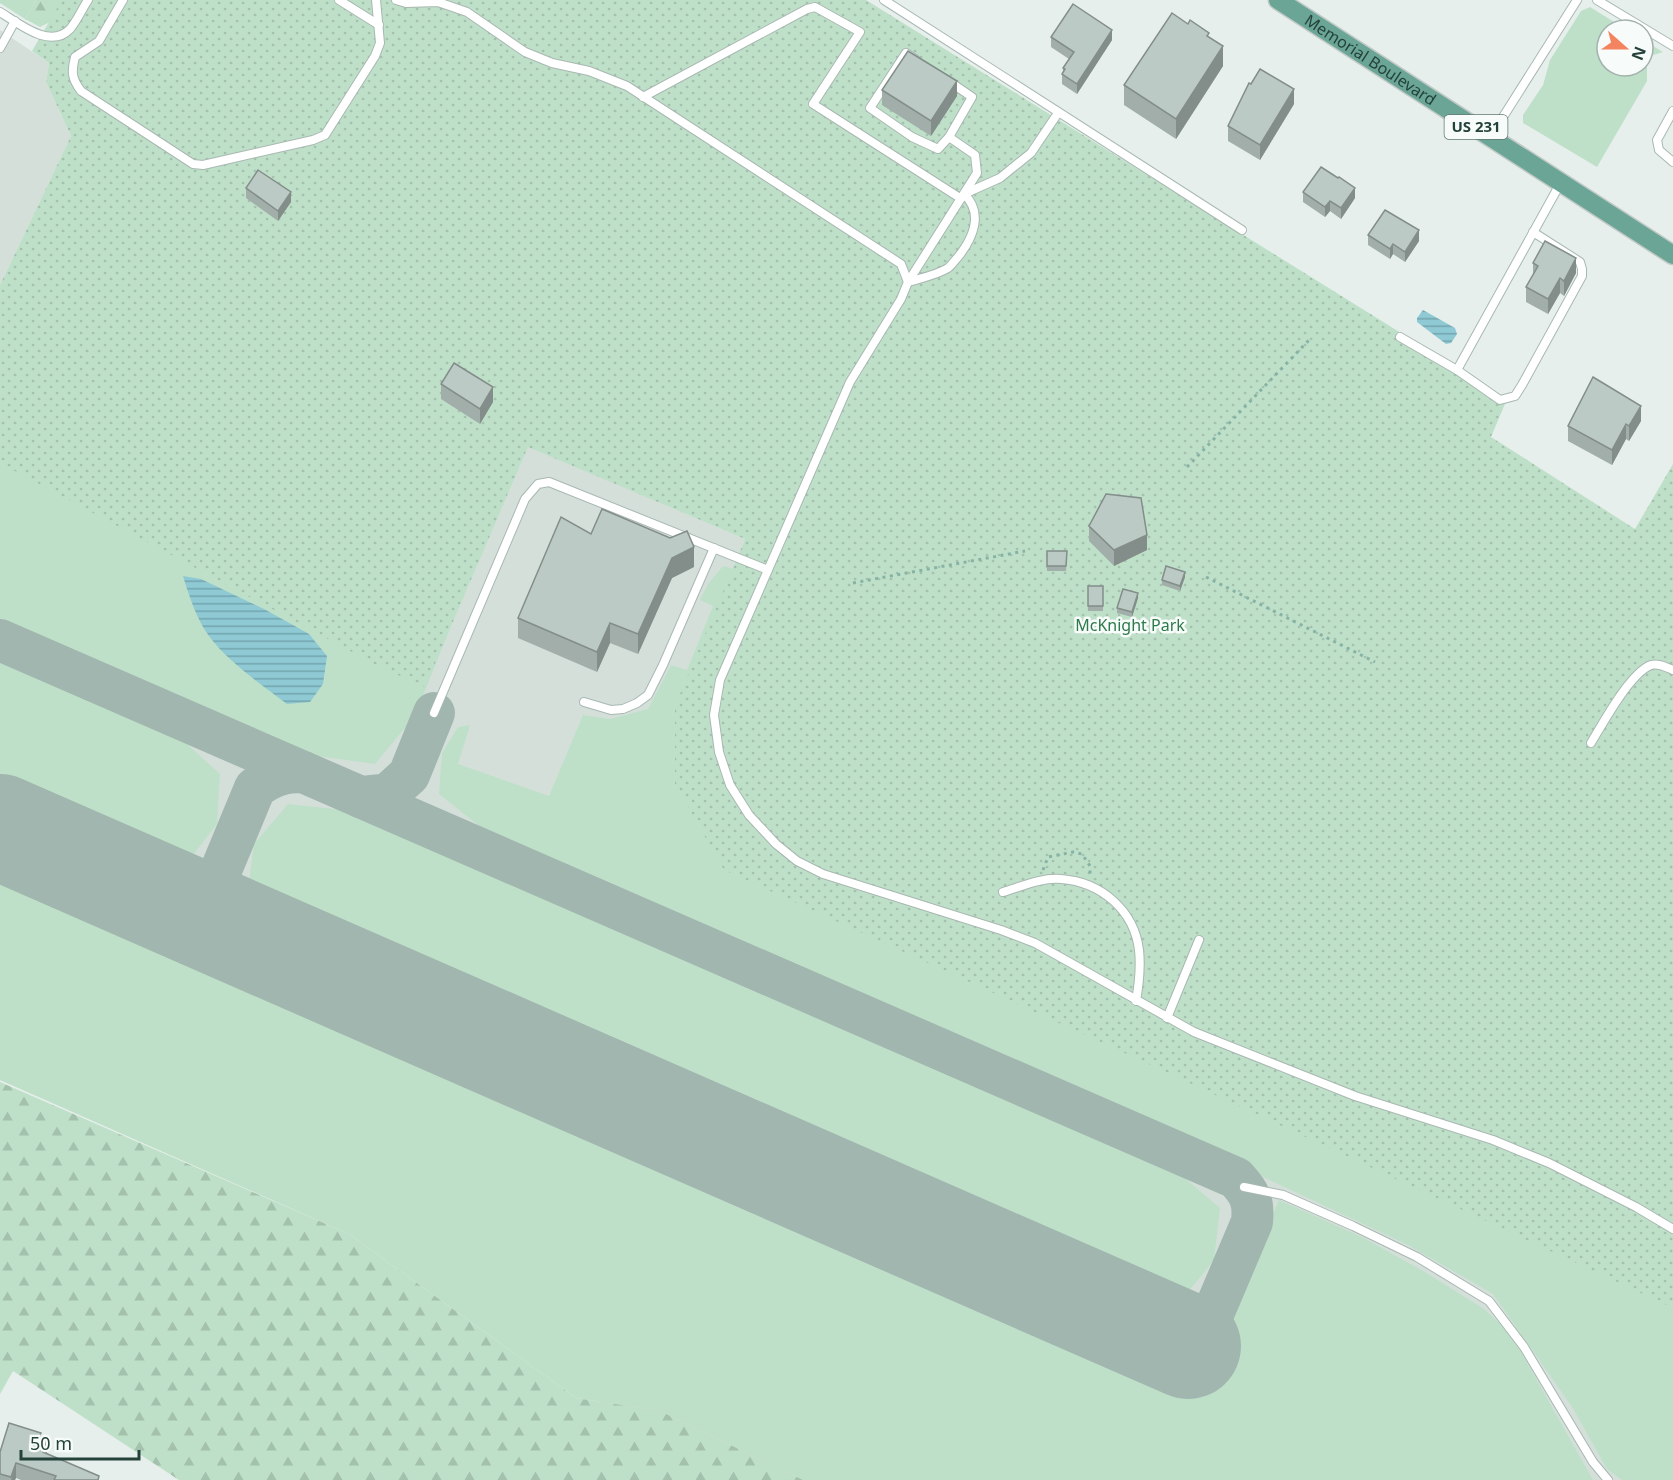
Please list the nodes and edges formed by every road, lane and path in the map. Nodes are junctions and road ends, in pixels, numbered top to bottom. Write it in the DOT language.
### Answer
graph roads {
  1 [pos="88,0"];
  2 [pos="123,0"];
  3 [pos="339,0"];
  4 [pos="376,0"];
  5 [pos="396,0"];
  6 [pos="884,0"];
  7 [pos="1278,0"];
  8 [pos="1577,0"];
  9 [pos="1598,0"];
  10 [pos="0,12"];
  11 [pos="15,21"];
  12 [pos="379,25"];
  13 [pos="1673,46"];
  14 [pos="0,48"];
  15 [pos="925,66"];
  16 [pos="944,78"];
  17 [pos="643,97"];
  18 [pos="1673,111"];
  19 [pos="1058,113"];
  20 [pos="949,136"];
  21 [pos="1490,137"];
  22 [pos="1673,162"];
  23 [pos="1561,183"];
  24 [pos="962,196"];
  25 [pos="1242,230"];
  26 [pos="1533,232"];
  27 [pos="1673,255"];
  28 [pos="908,282"];
  29 [pos="1400,337"];
  30 [pos="1310,339"];
  31 [pos="1456,370"];
  32 [pos="1187,467"];
  33 [pos="714,548"];
  34 [pos="1025,551"];
  35 [pos="768,570"];
  36 [pos="1206,577"];
  37 [pos="853,583"];
  38 [pos="1375,662"];
  39 [pos="1673,670"];
  40 [pos="584,702"];
  41 [pos="434,713"];
  42 [pos="1591,743"];
  43 [pos="1038,882"];
  44 [pos="1089,885"];
  45 [pos="1002,892"];
  46 [pos="1199,940"];
  47 [pos="1136,1001"];
  48 [pos="1167,1018"];
  49 [pos="1244,1187"];
  50 [pos="1673,1229"];
  51 [pos="1608,1480"];
  1 -- 11 [label="lane"];
  2 -- 12 [label="lane"];
  3 -- 12 [label="lane"];
  4 -- 12 [label="lane"];
  5 -- 17 [label="lane"];
  6 -- 19 [label="lane"];
  7 -- 21 [label="main road, Memorial Boulevard / US 231"];
  8 -- 21 [label="lane"];
  9 -- 13 [label="lane"];
  10 -- 11 [label="lane"];
  11 -- 14 [label="lane"];
  15 -- 20 [label="lane"];
  16 -- 20 [label="lane"];
  17 -- 24 [label="lane"];
  17 -- 28 [label="lane"];
  18 -- 22 [label="lane"];
  19 -- 24 [label="lane"];
  19 -- 25 [label="lane"];
  20 -- 24 [label="lane"];
  21 -- 23 [label="main road, Memorial Boulevard / US 231"];
  23 -- 26 [label="lane"];
  23 -- 27 [label="main road, Memorial Boulevard / US 231"];
  24 -- 28 [label="lane"];
  24 -- 28 [label="lane"];
  26 -- 31 [label="lane"];
  26 -- 31 [label="lane"];
  28 -- 35 [label="lane"];
  29 -- 31 [label="lane"];
  30 -- 32 [label="path"];
  33 -- 35 [label="lane"];
  33 -- 40 [label="lane"];
  33 -- 41 [label="lane"];
  34 -- 37 [label="path"];
  35 -- 47 [label="lane"];
  36 -- 38 [label="path"];
  39 -- 42 [label="lane"];
  43 -- 44 [label="lane"];
  43 -- 44 [label="path"];
  43 -- 45 [label="lane"];
  44 -- 47 [label="lane"];
  46 -- 48 [label="lane"];
  47 -- 48 [label="lane"];
  48 -- 50 [label="lane"];
  49 -- 51 [label="lane"];
}
